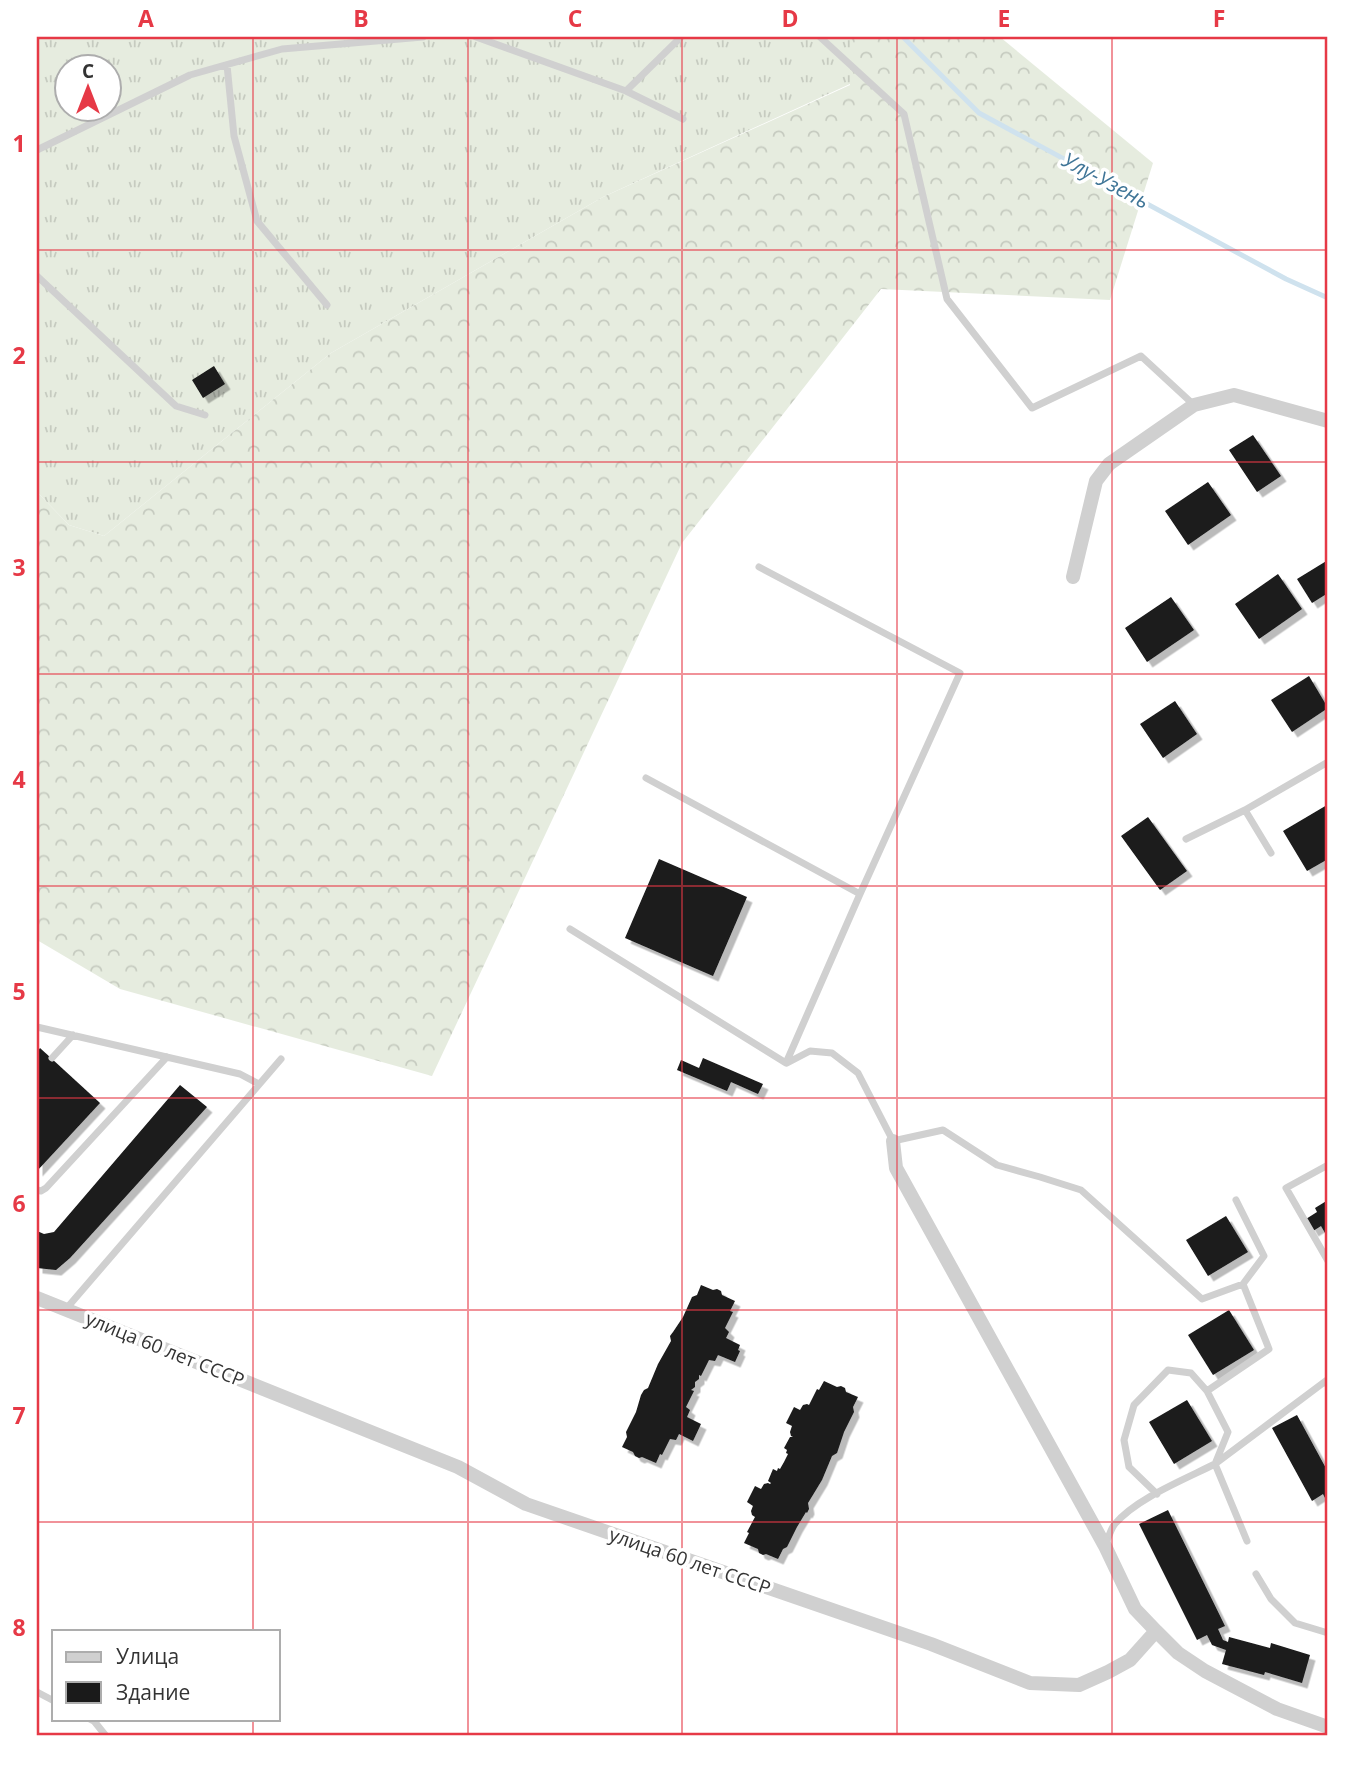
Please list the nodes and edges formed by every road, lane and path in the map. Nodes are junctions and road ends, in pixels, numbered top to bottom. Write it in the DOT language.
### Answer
graph roads {
  1 [pos="423,37"];
  2 [pos="476,37"];
  3 [pos="681,37"];
  4 [pos="820,37"];
  5 [pos="227,65"];
  6 [pos="626,91"];
  7 [pos="683,119"];
  8 [pos="37,150"];
  9 [pos="37,276"];
  10 [pos="327,305"];
  11 [pos="1194,405"];
  12 [pos="205,415"];
  13 [pos="1328,421"];
  14 [pos="759,567"];
  15 [pos="1073,577"];
  16 [pos="1328,762"];
  17 [pos="646,778"];
  18 [pos="1245,810"];
  19 [pos="1186,839"];
  20 [pos="1271,853"];
  21 [pos="860,894"];
  22 [pos="570,929"];
  23 [pos="37,1027"];
  24 [pos="73,1035"];
  25 [pos="167,1057"];
  26 [pos="52,1058"];
  27 [pos="281,1059"];
  28 [pos="786,1063"];
  29 [pos="260,1084"];
  30 [pos="893,1140"];
  31 [pos="1328,1165"];
  32 [pos="37,1190"];
  33 [pos="1236,1200"];
  34 [pos="1328,1261"];
  35 [pos="1243,1284"];
  36 [pos="37,1298"];
  37 [pos="66,1310"];
  38 [pos="1328,1385"];
  39 [pos="1207,1391"];
  40 [pos="1215,1465"];
  41 [pos="1157,1494"];
  42 [pos="1248,1541"];
  43 [pos="1105,1546"];
  44 [pos="1256,1574"];
  45 [pos="1156,1632"];
  46 [pos="1328,1633"];
  47 [pos="92,1720"];
  48 [pos="1328,1727"];
  49 [pos="106,1736"];
  1 -- 5 [label="lane"];
  2 -- 6 [label="lane"];
  3 -- 6 [label="lane"];
  4 -- 11 [label="lane"];
  5 -- 8 [label="lane"];
  5 -- 10 [label="lane"];
  6 -- 7 [label="lane"];
  9 -- 12 [label="lane"];
  11 -- 13 [label="street"];
  11 -- 15 [label="street"];
  14 -- 21 [label="lane"];
  16 -- 18 [label="lane"];
  17 -- 21 [label="lane"];
  18 -- 19 [label="lane"];
  18 -- 20 [label="lane"];
  21 -- 28 [label="lane"];
  22 -- 28 [label="lane"];
  23 -- 24 [label="lane"];
  24 -- 25 [label="lane"];
  24 -- 26 [label="lane"];
  25 -- 29 [label="lane"];
  25 -- 32 [label="lane"];
  27 -- 29 [label="lane"];
  28 -- 30 [label="lane"];
  29 -- 37 [label="lane"];
  30 -- 35 [label="lane"];
  30 -- 43 [label="street"];
  31 -- 34 [label="lane"];
  33 -- 35 [label="lane"];
  35 -- 39 [label="lane"];
  36 -- 37 [label="street, улица 60 лет СССР"];
  37 -- 45 [label="street, улица 60 лет СССР"];
  38 -- 40 [label="lane"];
  39 -- 40 [label="lane"];
  39 -- 41 [label="lane"];
  40 -- 41 [label="lane"];
  40 -- 42 [label="lane"];
  41 -- 43 [label="lane"];
  43 -- 45 [label="street"];
  44 -- 46 [label="lane"];
  45 -- 48 [label="street"];
  47 -- 49 [label="lane"];
}
